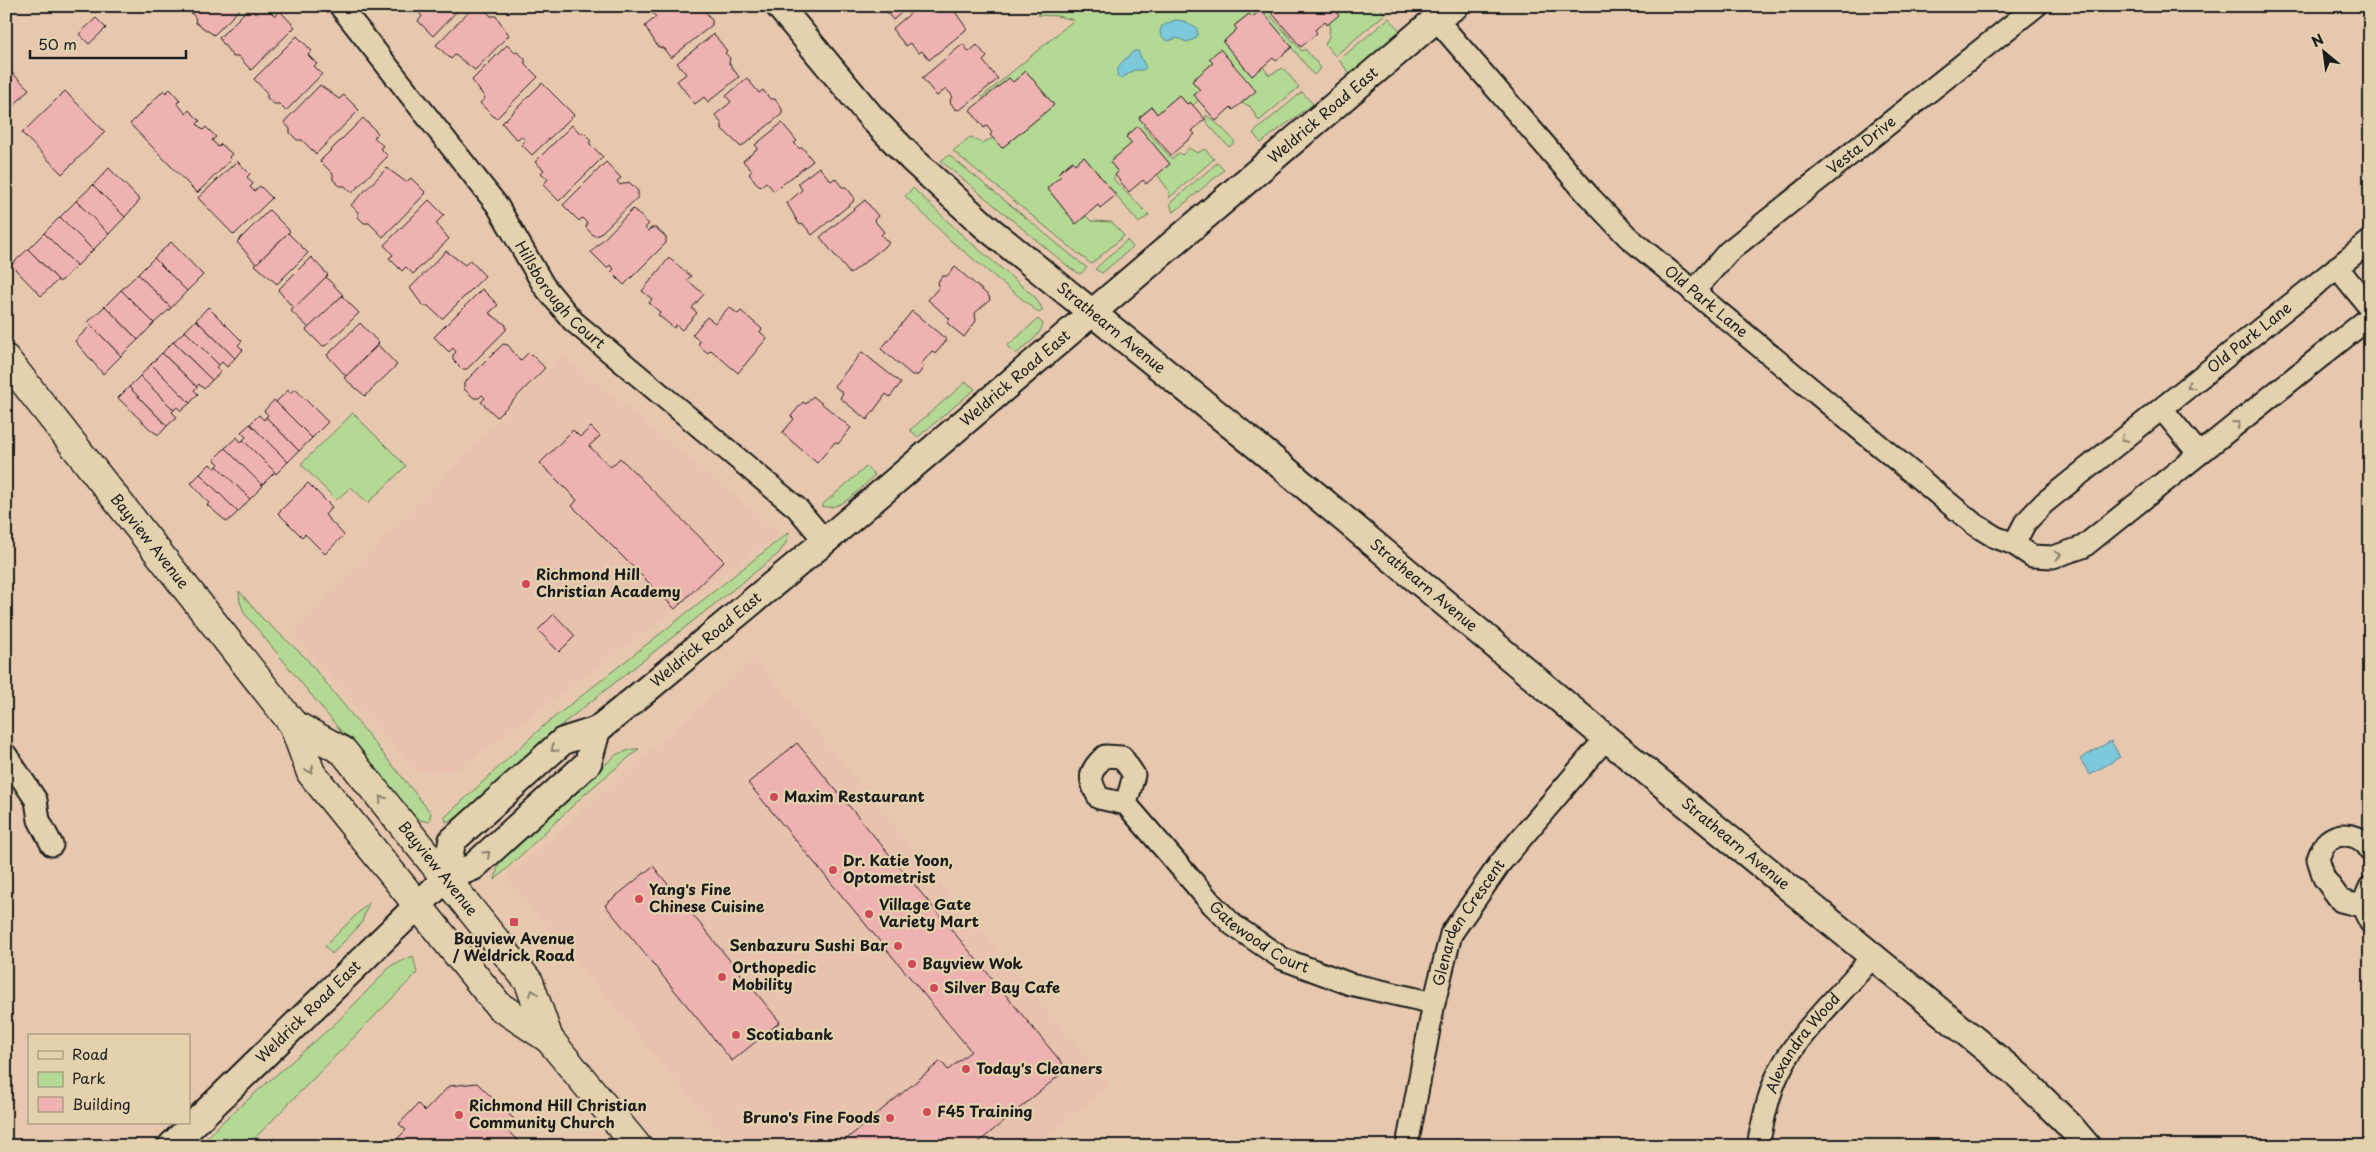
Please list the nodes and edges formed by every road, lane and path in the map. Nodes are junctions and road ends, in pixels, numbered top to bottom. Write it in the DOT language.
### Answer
graph roads {
  1 [pos="340,6"];
  2 [pos="779,6"];
  3 [pos="2036,6"];
  4 [pos="1446,13"];
  5 [pos="2370,241"];
  6 [pos="2337,267"];
  7 [pos="1692,292"];
  8 [pos="2370,308"];
  9 [pos="1090,313"];
  10 [pos="2370,318"];
  11 [pos="6,359"];
  12 [pos="2162,409"];
  13 [pos="2199,454"];
  14 [pos="825,541"];
  15 [pos="2014,544"];
  16 [pos="293,724"];
  17 [pos="1606,738"];
  18 [pos="6,754"];
  19 [pos="1126,804"];
  20 [pos="52,844"];
  21 [pos="2370,850"];
  22 [pos="446,878"];
  23 [pos="417,905"];
  24 [pos="2367,905"];
  25 [pos="1873,955"];
  26 [pos="1434,1003"];
  27 [pos="549,1039"];
  28 [pos="171,1146"];
  29 [pos="637,1146"];
  30 [pos="1407,1146"];
  31 [pos="1758,1146"];
  32 [pos="2087,1146"];
  1 -- 14 [label="street, Hillsborough Court"];
  2 -- 9 [label="street, Strathearn Avenue"];
  3 -- 7 [label="street, Vesta Drive"];
  4 -- 7 [label="street, Old Park Lane"];
  4 -- 9 [label="street, Weldrick Road East"];
  5 -- 6 [label="street, Old Park Lane"];
  6 -- 8 [label="street"];
  6 -- 12 [label="street, Old Park Lane, one-way"];
  7 -- 15 [label="street, Old Park Lane"];
  9 -- 14 [label="street, Weldrick Road East"];
  9 -- 17 [label="street, Strathearn Avenue"];
  13 -- 10 [label="street, Old Park Lane, one-way"];
  11 -- 16 [label="main road, Bayview Avenue"];
  12 -- 13 [label="street"];
  12 -- 15 [label="street, Old Park Lane, one-way"];
  15 -- 13 [label="street, Old Park Lane, one-way"];
  14 -- 22 [label="street, Weldrick Road East"];
  22 -- 16 [label="main road, Bayview Avenue, one-way"];
  16 -- 23 [label="main road, Bayview Avenue, one-way"];
  17 -- 25 [label="street, Strathearn Avenue"];
  17 -- 26 [label="street, Glenarden Crescent"];
  18 -- 20 [label="street"];
  19 -- 26 [label="street, Gatewood Court"];
  21 -- 24 [label="street"];
  22 -- 23 [label="street, Weldrick Road East"];
  27 -- 22 [label="main road, Bayview Avenue, one-way"];
  23 -- 27 [label="main road, Bayview Avenue"];
  23 -- 28 [label="street, Weldrick Road East"];
  25 -- 31 [label="street, Alexandra Wood"];
  25 -- 32 [label="street, Strathearn Avenue"];
  26 -- 30 [label="street, Glenarden Crescent"];
  27 -- 29 [label="main road, Bayview Avenue"];
}
